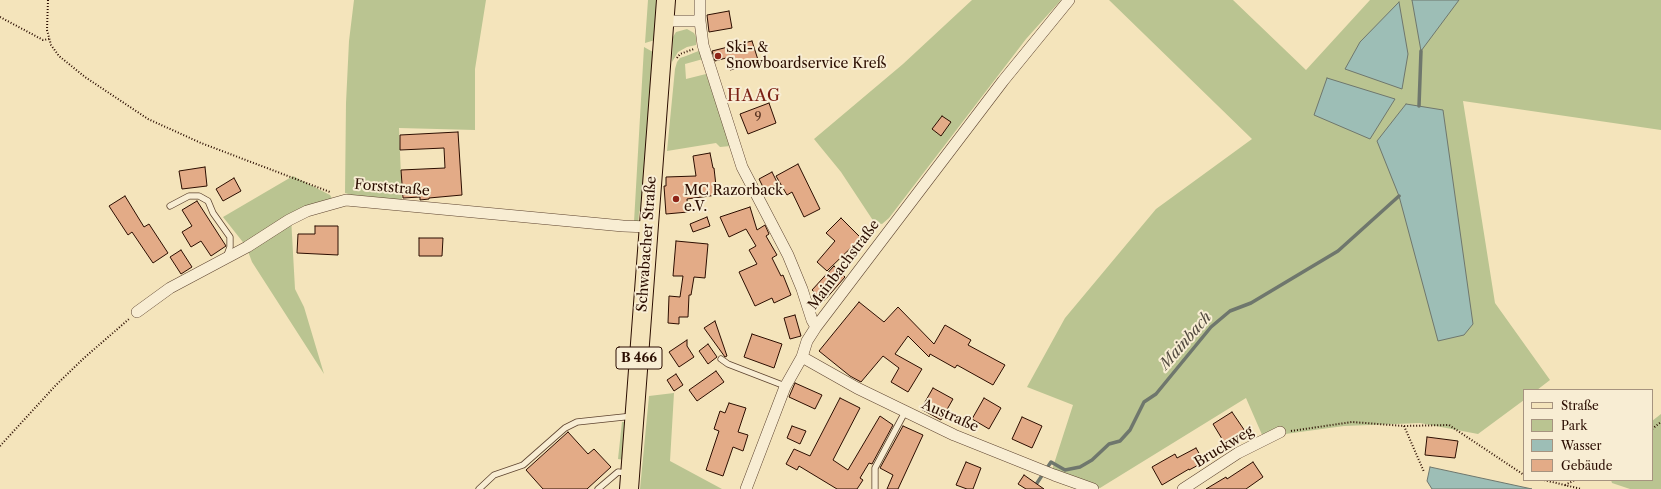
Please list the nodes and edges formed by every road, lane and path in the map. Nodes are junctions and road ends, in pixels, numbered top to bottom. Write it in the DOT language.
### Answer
graph roads {
  1 [pos="48,0"];
  2 [pos="666,0"];
  3 [pos="700,0"];
  4 [pos="1069,0"];
  5 [pos="0,17"];
  6 [pos="665,21"];
  7 [pos="700,22"];
  8 [pos="49,38"];
  9 [pos="346,200"];
  10 [pos="170,206"];
  11 [pos="649,227"];
  12 [pos="226,258"];
  13 [pos="137,312"];
  14 [pos="816,327"];
  15 [pos="802,357"];
  16 [pos="721,359"];
  17 [pos="786,386"];
  18 [pos="906,412"];
  19 [pos="635,416"];
  20 [pos="1661,422"];
  21 [pos="1404,426"];
  22 [pos="1653,428"];
  23 [pos="1280,432"];
  24 [pos="0,446"];
  25 [pos="1424,472"];
  26 [pos="1523,474"];
  27 [pos="630,481"];
  28 [pos="1548,481"];
  29 [pos="1573,481"];
  30 [pos="1565,485"];
  31 [pos="479,489"];
  32 [pos="598,489"];
  33 [pos="746,489"];
  34 [pos="875,489"];
  35 [pos="1093,489"];
  36 [pos="1184,489"];
  37 [pos="1581,489"];
  1 -- 8 [label="path"];
  2 -- 6 [label="main road, Schwabacher Straße / B 466"];
  3 -- 7 [label="street"];
  4 -- 14 [label="street, Mainbachstraße"];
  5 -- 8 [label="path"];
  6 -- 7 [label="street"];
  6 -- 11 [label="main road, Schwabacher Straße / B 466"];
  7 -- 14 [label="street"];
  8 -- 9 [label="path"];
  9 -- 11 [label="street, Forststraße"];
  9 -- 12 [label="street, Forststraße"];
  10 -- 12 [label="lane"];
  11 -- 19 [label="main road, Schwabacher Straße / B 466"];
  12 -- 13 [label="street, Forststraße"];
  13 -- 24 [label="path"];
  14 -- 15 [label="street, Mainbachstraße"];
  15 -- 17 [label="street, Mainbachstraße"];
  15 -- 18 [label="street, Austraße"];
  16 -- 17 [label="lane"];
  17 -- 33 [label="street, Mainbachstraße"];
  18 -- 34 [label="lane"];
  18 -- 35 [label="street, Austraße"];
  19 -- 27 [label="main road, Schwabacher Straße / B 466"];
  19 -- 31 [label="lane"];
  20 -- 22 [label="path"];
  21 -- 23 [label="path"];
  21 -- 25 [label="path"];
  21 -- 26 [label="path"];
  23 -- 36 [label="street, Bruckweg"];
  27 -- 32 [label="lane"];
  28 -- 30 [label="path"];
  29 -- 30 [label="path"];
  30 -- 37 [label="path"];
}
